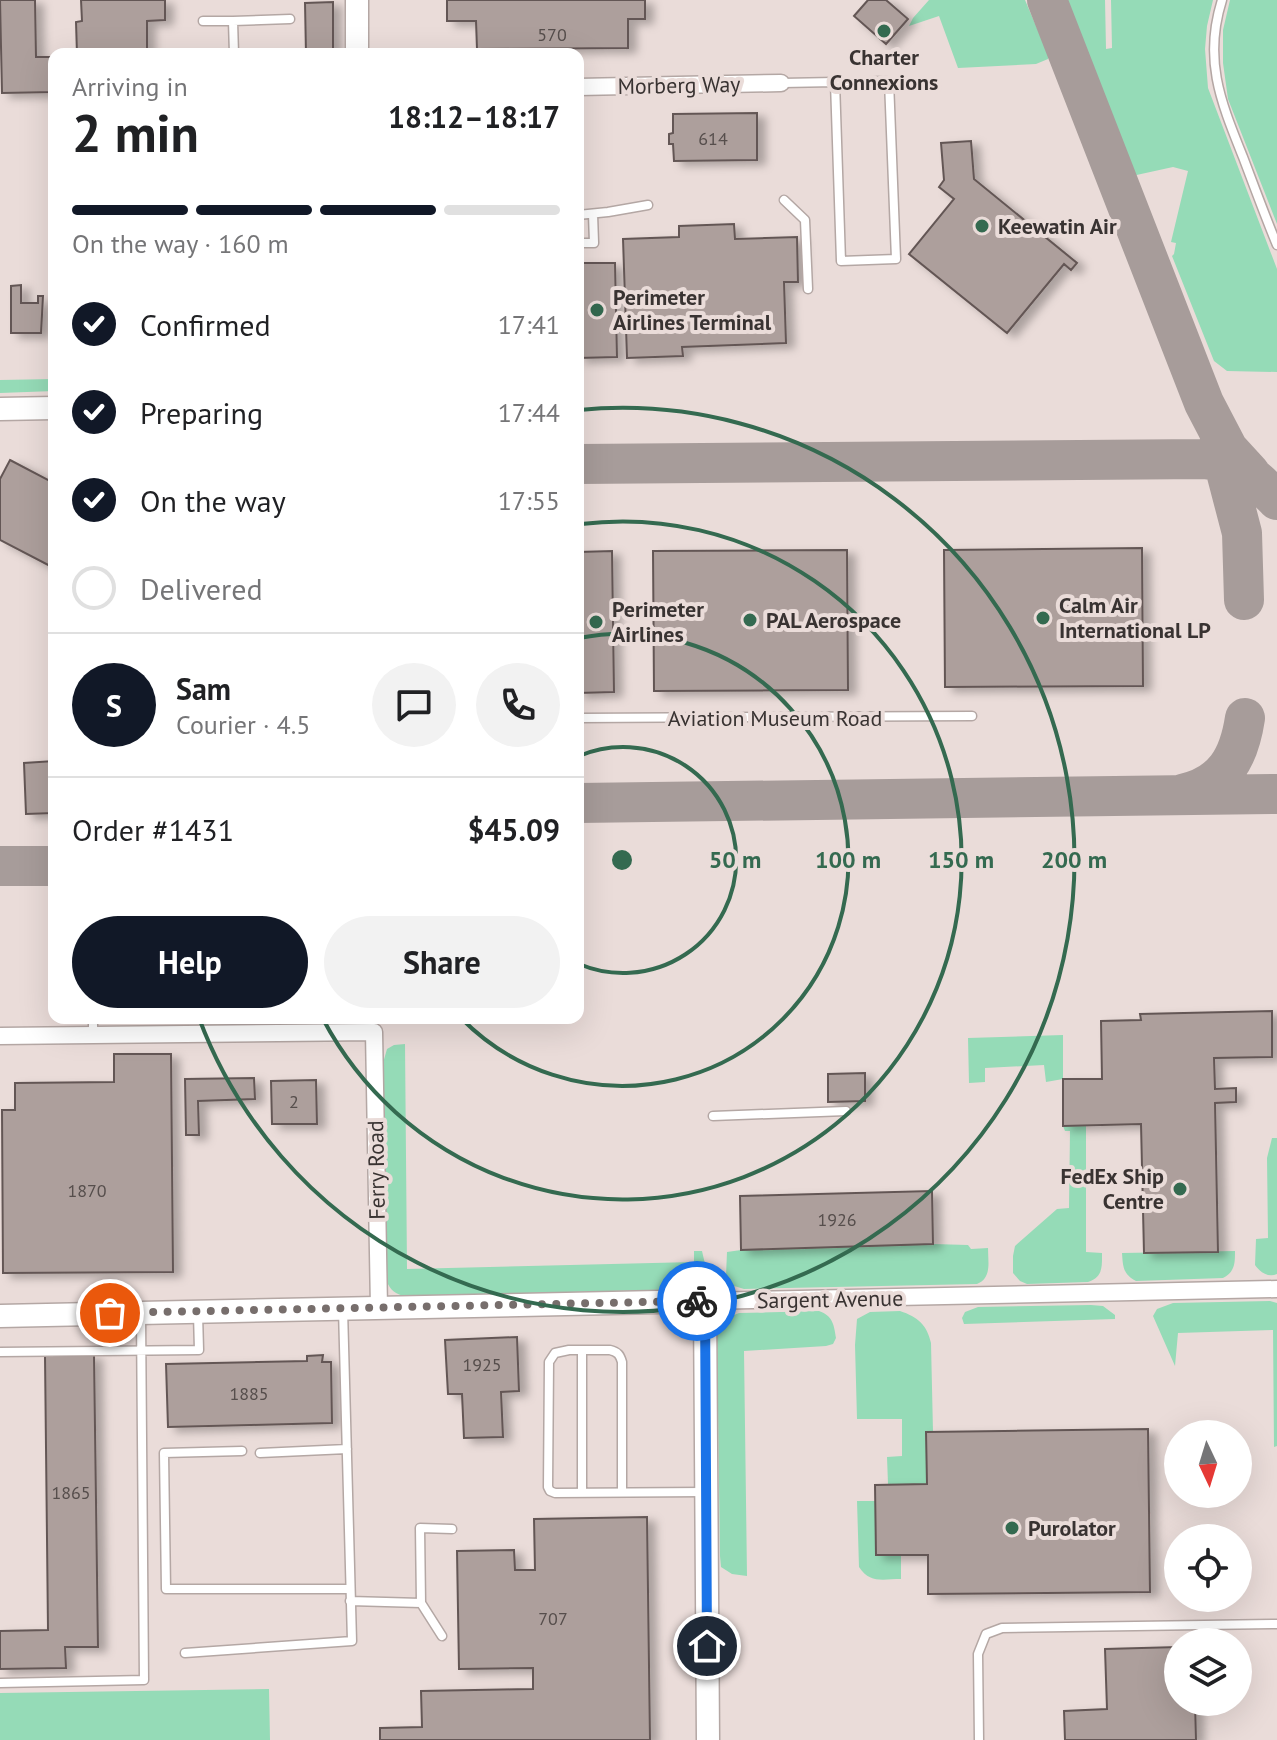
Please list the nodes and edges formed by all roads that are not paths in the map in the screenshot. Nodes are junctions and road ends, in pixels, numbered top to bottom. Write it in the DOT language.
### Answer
graph roads {
  1 [pos="357,0"];
  2 [pos="1222,0"];
  3 [pos="290,19"];
  4 [pos="203,21"];
  5 [pos="233,21"];
  6 [pos="234,48"];
  7 [pos="357,48"];
  8 [pos="835,82"];
  9 [pos="781,83"];
  10 [pos="584,87"];
  11 [pos="784,200"];
  12 [pos="648,205"];
  13 [pos="593,214"];
  14 [pos="584,215"];
  15 [pos="584,243"];
  16 [pos="1277,245"];
  17 [pos="808,289"];
  18 [pos="48,408"];
  19 [pos="0,409"];
  20 [pos="972,716"];
  21 [pos="584,718"];
  22 [pos="93,1026"];
  23 [pos="0,1036"];
  24 [pos="846,1111"];
  25 [pos="713,1116"];
  26 [pos="1277,1289"];
  27 [pos="705,1301"];
  28 [pos="343,1308"];
  29 [pos="379,1308"];
  30 [pos="198,1311"];
  31 [pos="141,1313"];
  32 [pos="0,1316"];
  33 [pos="582,1350"];
  34 [pos="0,1352"];
  35 [pos="141,1352"];
  36 [pos="347,1449"];
  37 [pos="242,1451"];
  38 [pos="260,1453"];
  39 [pos="622,1492"];
  40 [pos="706,1492"];
  41 [pos="582,1493"];
  42 [pos="452,1529"];
  43 [pos="350,1589"];
  44 [pos="350,1601"];
  45 [pos="421,1603"];
  46 [pos="1277,1624"];
  47 [pos="442,1636"];
  48 [pos="185,1653"];
  49 [pos="0,1683"];
  50 [pos="708,1740"];
  51 [pos="979,1740"];
  1 -- 7 [label="street"];
  2 -- 16 [label="lane"];
  3 -- 5 [label="lane"];
  4 -- 5 [label="lane"];
  5 -- 6 [label="lane"];
  8 -- 8 [label="lane"];
  8 -- 9 [label="lane"];
  9 -- 10 [label="street, Morberg Way"];
  11 -- 17 [label="lane"];
  12 -- 13 [label="lane"];
  13 -- 14 [label="lane"];
  13 -- 15 [label="lane"];
  18 -- 19 [label="street"];
  20 -- 21 [label="lane, Aviation Museum Road"];
  22 -- 23 [label="street"];
  22 -- 29 [label="street, Ferry Road"];
  24 -- 25 [label="lane"];
  26 -- 27 [label="street, Sargent Avenue"];
  27 -- 29 [label="street, Sargent Avenue"];
  27 -- 40 [label="street"];
  28 -- 29 [label="street, Sargent Avenue"];
  28 -- 30 [label="street, Sargent Avenue"];
  28 -- 36 [label="lane"];
  30 -- 31 [label="street, Sargent Avenue"];
  30 -- 35 [label="lane"];
  31 -- 32 [label="street, Sargent Avenue"];
  31 -- 35 [label="lane"];
  33 -- 39 [label="lane"];
  33 -- 41 [label="lane"];
  33 -- 41 [label="lane"];
  34 -- 35 [label="lane"];
  35 -- 49 [label="lane"];
  36 -- 38 [label="lane"];
  36 -- 43 [label="lane"];
  37 -- 43 [label="lane"];
  39 -- 40 [label="lane"];
  39 -- 41 [label="lane"];
  40 -- 50 [label="street"];
  42 -- 45 [label="lane"];
  43 -- 44 [label="lane"];
  44 -- 45 [label="lane"];
  44 -- 48 [label="lane"];
  45 -- 47 [label="lane"];
  46 -- 51 [label="lane"];
}
